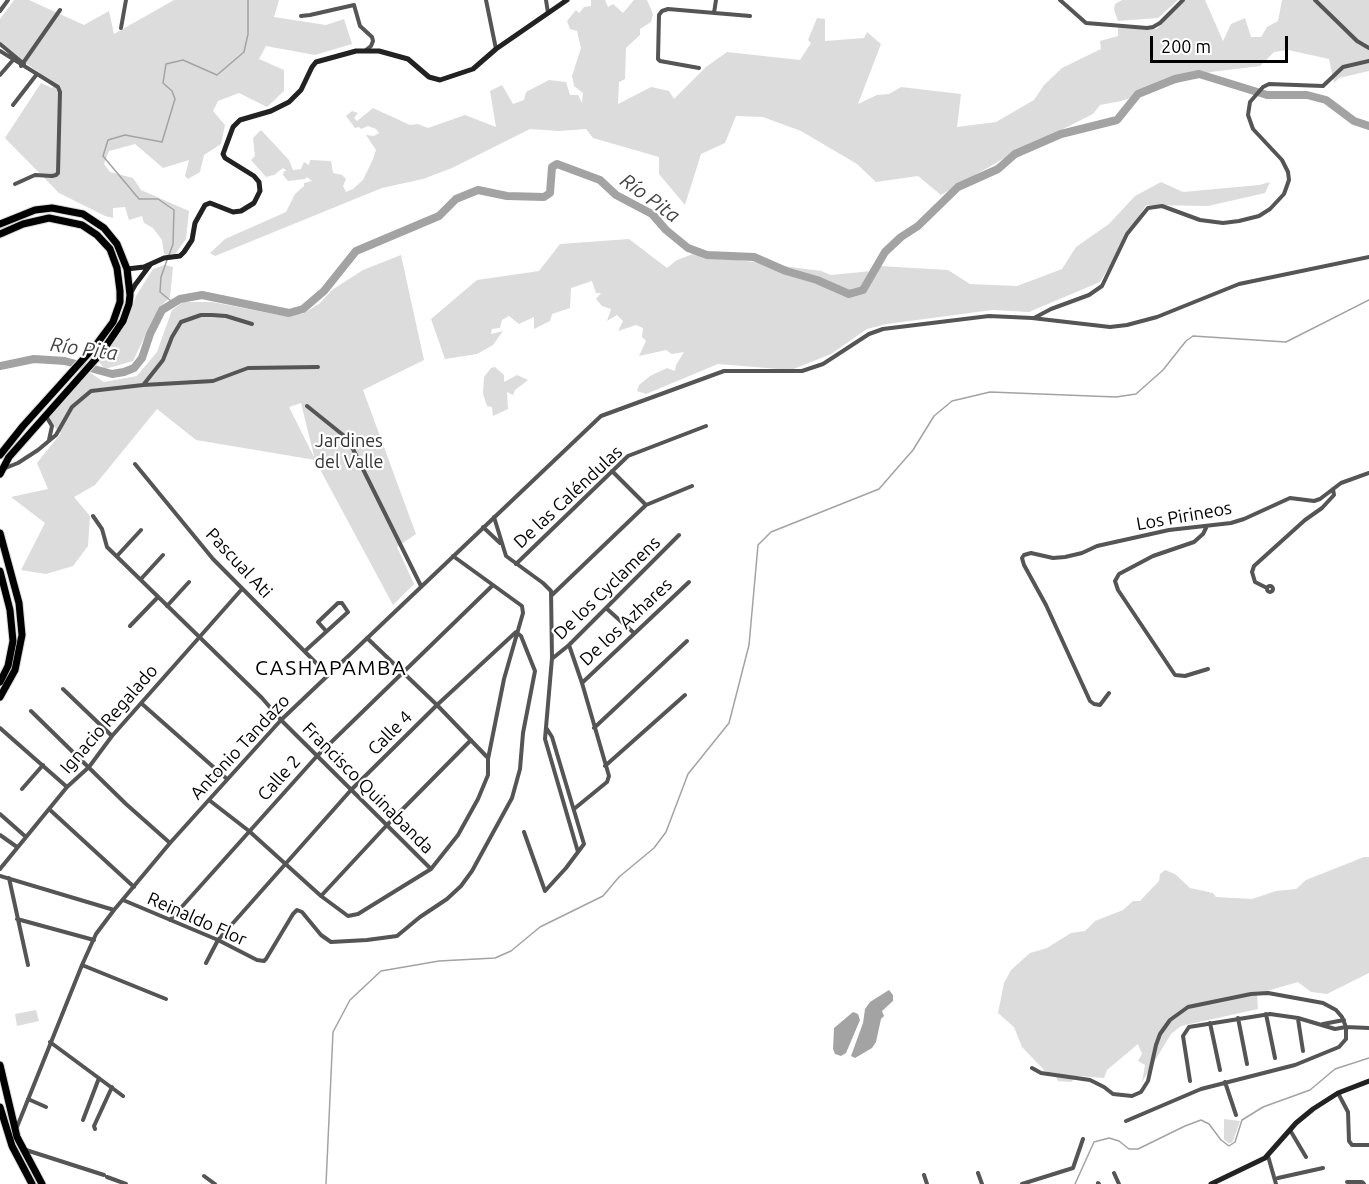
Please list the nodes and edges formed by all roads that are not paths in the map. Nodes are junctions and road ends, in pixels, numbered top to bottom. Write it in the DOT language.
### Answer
graph roads {
  1 [pos="8,0"];
  2 [pos="126,0"];
  3 [pos="486,0"];
  4 [pos="546,0"];
  5 [pos="567,0"];
  6 [pos="716,0"];
  7 [pos="1060,0"];
  8 [pos="1183,0"];
  9 [pos="1315,0"];
  10 [pos="60,10"];
  11 [pos="0,11"];
  12 [pos="548,13"];
  13 [pos="714,14"];
  14 [pos="301,16"];
  15 [pos="750,16"];
  16 [pos="121,28"];
  17 [pos="0,44"];
  18 [pos="1369,48"];
  19 [pos="496,49"];
  20 [pos="366,50"];
  21 [pos="0,51"];
  22 [pos="13,60"];
  23 [pos="1369,61"];
  24 [pos="23,65"];
  25 [pos="699,68"];
  26 [pos="38,74"];
  27 [pos="0,75"];
  28 [pos="13,105"];
  29 [pos="15,184"];
  30 [pos="0,224"];
  31 [pos="0,234"];
  32 [pos="1369,257"];
  33 [pos="151,264"];
  34 [pos="127,269"];
  35 [pos="130,295"];
  36 [pos="1032,318"];
  37 [pos="252,324"];
  38 [pos="318,367"];
  39 [pos="76,375"];
  40 [pos="143,385"];
  41 [pos="307,406"];
  42 [pos="45,416"];
  43 [pos="52,426"];
  44 [pos="706,426"];
  45 [pos="60,428"];
  46 [pos="48,442"];
  47 [pos="0,456"];
  48 [pos="135,464"];
  49 [pos="612,471"];
  50 [pos="1,472"];
  51 [pos="1369,473"];
  52 [pos="692,486"];
  53 [pos="1333,489"];
  54 [pos="646,505"];
  55 [pos="93,516"];
  56 [pos="494,517"];
  57 [pos="1207,525"];
  58 [pos="483,527"];
  59 [pos="141,530"];
  60 [pos="0,533"];
  61 [pos="679,535"];
  62 [pos="501,543"];
  63 [pos="163,555"];
  64 [pos="117,556"];
  65 [pos="453,556"];
  66 [pos="516,564"];
  67 [pos="0,571"];
  68 [pos="141,579"];
  69 [pos="189,582"];
  70 [pos="689,582"];
  71 [pos="493,585"];
  72 [pos="421,586"];
  73 [pos="1267,588"];
  74 [pos="242,589"];
  75 [pos="552,596"];
  76 [pos="158,597"];
  77 [pos="167,606"];
  78 [pos="606,608"];
  79 [pos="130,626"];
  80 [pos="326,631"];
  81 [pos="516,632"];
  82 [pos="634,633"];
  83 [pos="200,636"];
  84 [pos="367,638"];
  85 [pos="687,641"];
  86 [pos="569,645"];
  87 [pos="306,651"];
  88 [pos="552,658"];
  89 [pos="1208,669"];
  90 [pos="402,674"];
  91 [pos="328,675"];
  92 [pos="0,682"];
  93 [pos="582,683"];
  94 [pos="63,689"];
  95 [pos="1109,693"];
  96 [pos="685,696"];
  97 [pos="0,697"];
  98 [pos="141,703"];
  99 [pos="437,705"];
  100 [pos="31,711"];
  101 [pos="281,720"];
  102 [pos="0,728"];
  103 [pos="547,728"];
  104 [pos="594,728"];
  105 [pos="112,736"];
  106 [pos="471,740"];
  107 [pos="317,756"];
  108 [pos="488,759"];
  109 [pos="43,765"];
  110 [pos="89,766"];
  111 [pos="605,766"];
  112 [pos="227,779"];
  113 [pos="67,787"];
  114 [pos="22,789"];
  115 [pos="351,790"];
  116 [pos="209,800"];
  117 [pos="49,809"];
  118 [pos="574,809"];
  119 [pos="0,814"];
  120 [pos="387,825"];
  121 [pos="249,831"];
  122 [pos="524,832"];
  123 [pos="0,835"];
  124 [pos="26,837"];
  125 [pos="170,843"];
  126 [pos="17,847"];
  127 [pos="578,852"];
  128 [pos="285,862"];
  129 [pos="0,869"];
  130 [pos="431,869"];
  131 [pos="0,876"];
  132 [pos="9,878"];
  133 [pos="134,886"];
  134 [pos="321,896"];
  135 [pos="123,900"];
  136 [pos="114,910"];
  137 [pos="16,919"];
  138 [pos="170,920"];
  139 [pos="94,940"];
  140 [pos="218,940"];
  141 [pos="206,963"];
  142 [pos="28,965"];
  143 [pos="81,965"];
  144 [pos="166,999"];
  145 [pos="1266,1014"];
  146 [pos="1238,1018"];
  147 [pos="1298,1018"];
  148 [pos="1344,1020"];
  149 [pos="1210,1023"];
  150 [pos="1323,1024"];
  151 [pos="1346,1027"];
  152 [pos="1369,1028"];
  153 [pos="50,1042"];
  154 [pos="1303,1051"];
  155 [pos="1275,1058"];
  156 [pos="1247,1064"];
  157 [pos="0,1065"];
  158 [pos="1032,1068"];
  159 [pos="1220,1070"];
  160 [pos="99,1077"];
  161 [pos="1190,1081"];
  162 [pos="1369,1081"];
  163 [pos="1225,1082"];
  164 [pos="112,1087"];
  165 [pos="1338,1094"];
  166 [pos="123,1096"];
  167 [pos="28,1100"];
  168 [pos="0,1107"];
  169 [pos="46,1107"];
  170 [pos="1236,1115"];
  171 [pos="82,1120"];
  172 [pos="1126,1120"];
  173 [pos="95,1129"];
  174 [pos="1290,1130"];
  175 [pos="15,1131"];
  176 [pos="1083,1138"];
  177 [pos="1369,1145"];
  178 [pos="22,1149"];
  179 [pos="1268,1156"];
  180 [pos="1306,1156"];
  181 [pos="1323,1168"];
  182 [pos="978,1173"];
  183 [pos="1113,1173"];
  184 [pos="924,1175"];
  185 [pos="204,1176"];
  186 [pos="1278,1178"];
  187 [pos="1347,1182"];
  188 [pos="32,1184"];
  189 [pos="42,1184"];
  190 [pos="126,1184"];
  191 [pos="215,1184"];
  192 [pos="927,1184"];
  193 [pos="982,1184"];
  194 [pos="1022,1184"];
  195 [pos="1119,1184"];
  196 [pos="1211,1184"];
  197 [pos="1276,1184"];
  198 [pos="1364,1184"];
  1 -- 11 [label="street"];
  2 -- 16 [label="street"];
  3 -- 19 [label="street"];
  4 -- 12 [label="street"];
  5 -- 12 [label="street"];
  6 -- 13 [label="street"];
  7 -- 8 [label="street"];
  9 -- 18 [label="street"];
  10 -- 24 [label="street"];
  12 -- 19 [label="street"];
  13 -- 15 [label="street"];
  13 -- 25 [label="street"];
  14 -- 20 [label="street"];
  17 -- 24 [label="street"];
  19 -- 20 [label="street"];
  20 -- 33 [label="street"];
  21 -- 22 [label="street"];
  22 -- 24 [label="street"];
  22 -- 27 [label="street"];
  23 -- 36 [label="street"];
  24 -- 26 [label="street"];
  26 -- 28 [label="street"];
  26 -- 29 [label="street"];
  30 -- 34 [label="highway"];
  31 -- 39 [label="highway"];
  32 -- 36 [label="street"];
  33 -- 34 [label="street"];
  33 -- 35 [label="street"];
  34 -- 35 [label="highway"];
  35 -- 39 [label="highway"];
  36 -- 56 [label="street, Antonio Tandazo"];
  37 -- 40 [label="street"];
  38 -- 40 [label="street"];
  39 -- 42 [label="highway"];
  39 -- 47 [label="highway"];
  40 -- 45 [label="street"];
  41 -- 72 [label="street"];
  42 -- 43 [label="street"];
  42 -- 50 [label="highway"];
  43 -- 45 [label="street"];
  43 -- 46 [label="street"];
  44 -- 49 [label="street, De las Caléndulas"];
  45 -- 46 [label="street"];
  46 -- 50 [label="street"];
  48 -- 74 [label="street, Pascual Ati"];
  49 -- 54 [label="street"];
  49 -- 66 [label="street, De las Caléndulas"];
  51 -- 53 [label="street, Los Pirineos"];
  52 -- 54 [label="street"];
  53 -- 57 [label="street, Los Pirineos"];
  53 -- 73 [label="street"];
  54 -- 75 [label="street"];
  55 -- 64 [label="street, Francisco Quinabanda"];
  56 -- 58 [label="street, Antonio Tandazo"];
  56 -- 62 [label="street"];
  57 -- 89 [label="street"];
  57 -- 95 [label="street, Los Pirineos"];
  58 -- 62 [label="street"];
  58 -- 65 [label="street, Antonio Tandazo"];
  59 -- 64 [label="street"];
  60 -- 97 [label="highway"];
  61 -- 78 [label="street, De los Cyclamens"];
  62 -- 66 [label="street"];
  63 -- 68 [label="street"];
  64 -- 68 [label="street, Francisco Quinabanda"];
  65 -- 71 [label="street"];
  65 -- 72 [label="street, Antonio Tandazo"];
  66 -- 75 [label="street"];
  67 -- 92 [label="highway"];
  68 -- 76 [label="street, Francisco Quinabanda"];
  69 -- 77 [label="street"];
  70 -- 82 [label="street, De los Azhares"];
  71 -- 81 [label="street"];
  71 -- 90 [label="street, Calle 2"];
  72 -- 84 [label="street, Antonio Tandazo"];
  74 -- 83 [label="street, Ignacio Regalado"];
  74 -- 87 [label="street, Pascual Ati"];
  75 -- 88 [label="street"];
  76 -- 77 [label="street, Francisco Quinabanda"];
  76 -- 79 [label="street"];
  77 -- 83 [label="street, Francisco Quinabanda"];
  78 -- 82 [label="street"];
  78 -- 86 [label="street, De los Cyclamens"];
  80 -- 80 [label="street"];
  80 -- 87 [label="street"];
  81 -- 99 [label="street, Calle 4"];
  81 -- 108 [label="street"];
  81 -- 140 [label="street, Reinaldo Flor"];
  82 -- 93 [label="street, De los Azhares"];
  83 -- 98 [label="street, Ignacio Regalado"];
  83 -- 101 [label="street, Francisco Quinabanda"];
  84 -- 90 [label="street"];
  84 -- 91 [label="street, Antonio Tandazo"];
  85 -- 104 [label="street"];
  86 -- 88 [label="street, De los Cyclamens"];
  86 -- 93 [label="street"];
  87 -- 91 [label="street, Pascual Ati"];
  88 -- 103 [label="street"];
  90 -- 99 [label="street"];
  90 -- 107 [label="street, Calle 2"];
  91 -- 101 [label="street, Antonio Tandazo"];
  93 -- 104 [label="street"];
  94 -- 105 [label="street"];
  96 -- 111 [label="street"];
  98 -- 105 [label="street, Ignacio Regalado"];
  98 -- 112 [label="street"];
  99 -- 106 [label="street"];
  99 -- 115 [label="street, Calle 4"];
  100 -- 110 [label="street"];
  101 -- 107 [label="street, Francisco Quinabanda"];
  101 -- 112 [label="street, Antonio Tandazo"];
  102 -- 109 [label="street"];
  103 -- 118 [label="street"];
  103 -- 127 [label="street"];
  104 -- 111 [label="street"];
  105 -- 110 [label="street, Ignacio Regalado"];
  106 -- 108 [label="street"];
  106 -- 120 [label="street"];
  107 -- 115 [label="street, Francisco Quinabanda"];
  107 -- 121 [label="street, Calle 2"];
  108 -- 130 [label="street"];
  109 -- 113 [label="street"];
  109 -- 114 [label="street"];
  110 -- 113 [label="street, Ignacio Regalado"];
  110 -- 125 [label="street"];
  111 -- 118 [label="street"];
  112 -- 116 [label="street, Antonio Tandazo"];
  113 -- 117 [label="street, Ignacio Regalado"];
  115 -- 120 [label="street, Francisco Quinabanda"];
  115 -- 128 [label="street, Calle 4"];
  116 -- 121 [label="street"];
  116 -- 125 [label="street, Antonio Tandazo"];
  117 -- 124 [label="street, Ignacio Regalado"];
  117 -- 133 [label="street"];
  118 -- 127 [label="street"];
  119 -- 124 [label="street"];
  120 -- 130 [label="street, Francisco Quinabanda"];
  120 -- 134 [label="street"];
  121 -- 128 [label="street"];
  121 -- 138 [label="street, Calle 2"];
  122 -- 127 [label="street"];
  123 -- 126 [label="street"];
  124 -- 126 [label="street, Ignacio Regalado"];
  125 -- 133 [label="street, Antonio Tandazo"];
  126 -- 129 [label="street, Ignacio Regalado"];
  128 -- 134 [label="street"];
  128 -- 140 [label="street, Calle 4"];
  130 -- 134 [label="street"];
  131 -- 132 [label="street"];
  132 -- 136 [label="street"];
  132 -- 137 [label="street"];
  133 -- 135 [label="street, Antonio Tandazo"];
  135 -- 136 [label="street, Antonio Tandazo"];
  135 -- 138 [label="street, Reinaldo Flor"];
  136 -- 139 [label="street, Antonio Tandazo"];
  137 -- 139 [label="street"];
  137 -- 142 [label="street"];
  138 -- 140 [label="street, Reinaldo Flor"];
  139 -- 143 [label="street, Antonio Tandazo"];
  140 -- 141 [label="street, Calle 4"];
  143 -- 144 [label="street"];
  143 -- 153 [label="street, Antonio Tandazo"];
  145 -- 146 [label="street"];
  145 -- 147 [label="street"];
  145 -- 155 [label="street"];
  146 -- 149 [label="street"];
  146 -- 156 [label="street"];
  147 -- 150 [label="street"];
  147 -- 154 [label="street"];
  148 -- 150 [label="street"];
  148 -- 151 [label="street"];
  148 -- 158 [label="street"];
  149 -- 159 [label="street"];
  149 -- 161 [label="street"];
  150 -- 151 [label="street"];
  151 -- 152 [label="street"];
  151 -- 163 [label="street"];
  153 -- 160 [label="street"];
  153 -- 167 [label="street, Antonio Tandazo"];
  157 -- 175 [label="highway"];
  160 -- 164 [label="street"];
  160 -- 171 [label="street"];
  162 -- 165 [label="street"];
  163 -- 170 [label="street"];
  163 -- 172 [label="street"];
  164 -- 166 [label="street"];
  164 -- 173 [label="street"];
  165 -- 174 [label="street"];
  165 -- 177 [label="street"];
  167 -- 169 [label="street"];
  167 -- 175 [label="street, Antonio Tandazo"];
  168 -- 188 [label="highway"];
  174 -- 179 [label="street"];
  174 -- 180 [label="street"];
  175 -- 178 [label="highway"];
  176 -- 194 [label="street"];
  178 -- 189 [label="highway"];
  178 -- 190 [label="street"];
  179 -- 196 [label="street"];
  179 -- 197 [label="street"];
  181 -- 186 [label="street"];
  182 -- 193 [label="street"];
  183 -- 195 [label="street"];
  184 -- 192 [label="street"];
  185 -- 191 [label="street"];
  187 -- 198 [label="street"];
}
